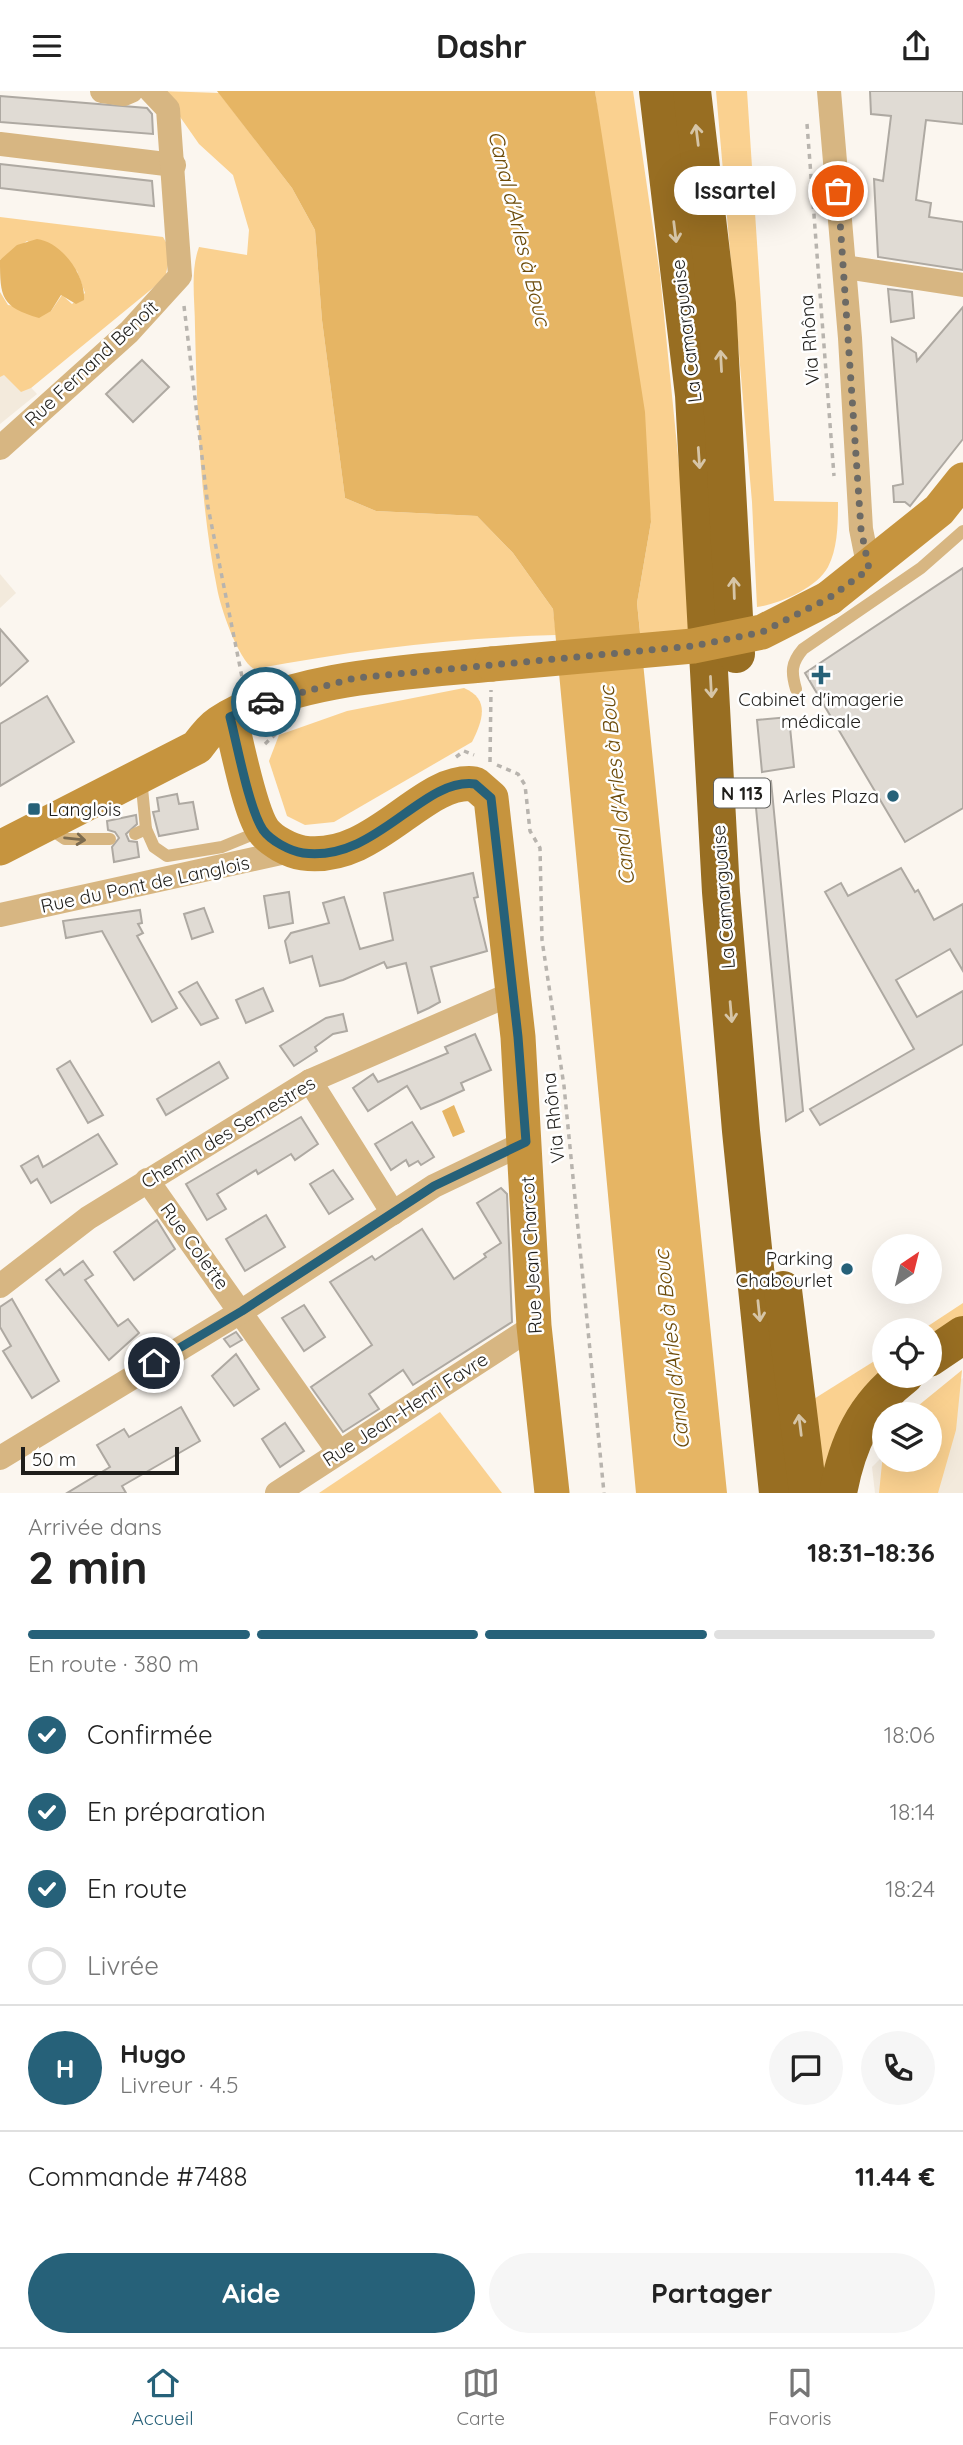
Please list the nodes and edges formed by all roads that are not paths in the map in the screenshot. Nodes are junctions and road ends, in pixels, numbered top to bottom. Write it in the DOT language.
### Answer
graph roads {
  1 [pos="102,91"];
  2 [pos="131,91"];
  3 [pos="151,91"];
  4 [pos="657,91"];
  5 [pos="692,91"];
  6 [pos="829,91"];
  7 [pos="0,144"];
  8 [pos="174,165"];
  9 [pos="845,267"];
  10 [pos="963,285"];
  11 [pos="0,448"];
  12 [pos="959,495"];
  13 [pos="963,531"];
  14 [pos="869,569"];
  15 [pos="796,689"];
  16 [pos="232,716"];
  17 [pos="148,771"];
  18 [pos="494,809"];
  19 [pos="43,824"];
  20 [pos="0,827"];
  21 [pos="263,830"];
  22 [pos="110,839"];
  23 [pos="0,848"];
  24 [pos="290,851"];
  25 [pos="0,915"];
  26 [pos="513,993"];
  27 [pos="310,1081"];
  28 [pos="526,1142"];
  29 [pos="147,1179"];
  30 [pos="393,1213"];
  31 [pos="0,1286"];
  32 [pos="242,1311"];
  33 [pos="534,1327"];
  34 [pos="963,1335"];
  35 [pos="942,1350"];
  36 [pos="889,1388"];
  37 [pos="338,1451"];
  38 [pos="0,1458"];
  39 [pos="284,1491"];
  40 [pos="552,1493"];
  41 [pos="778,1493"];
  42 [pos="808,1493"];
  43 [pos="838,1493"];
  1 -- 2 [label="street"];
  3 -- 8 [label="street"];
  4 -- 41 [label="highway, La Camarguaise / N 113, one-way"];
  42 -- 5 [label="highway, La Camarguaise / N 113, one-way"];
  6 -- 9 [label="street"];
  7 -- 8 [label="street"];
  8 -- 11 [label="street, Rue Fernand Benoît"];
  9 -- 10 [label="street"];
  9 -- 14 [label="street"];
  12 -- 14 [label="main road"];
  13 -- 15 [label="lane"];
  14 -- 16 [label="main road, bridge"];
  16 -- 17 [label="main road"];
  16 -- 20 [label="main road"];
  16 -- 21 [label="main road, Rue du Pont de Langlois"];
  17 -- 19 [label="main road"];
  17 -- 21 [label="lane"];
  18 -- 24 [label="main road, Rue du Pont de Langlois"];
  18 -- 26 [label="main road, Rue Jean Charcot"];
  19 -- 22 [label="lane, one-way"];
  19 -- 23 [label="main road"];
  21 -- 24 [label="main road, Rue du Pont de Langlois"];
  24 -- 25 [label="street, Rue du Pont de Langlois"];
  26 -- 27 [label="street, Chemin des Semestres"];
  26 -- 28 [label="main road, Rue Jean Charcot"];
  27 -- 29 [label="street, Chemin des Semestres"];
  27 -- 30 [label="street"];
  28 -- 30 [label="street"];
  28 -- 33 [label="main road, Rue Jean Charcot"];
  29 -- 31 [label="street, Chemin des Semestres"];
  29 -- 32 [label="street, Rue Colette"];
  30 -- 32 [label="street"];
  32 -- 37 [label="street, Rue Colette"];
  32 -- 38 [label="street"];
  33 -- 37 [label="street, Rue Jean-Henri Favre"];
  33 -- 40 [label="main road, Rue Jean Charcot"];
  34 -- 35 [label="highway"];
  36 -- 43 [label="highway"];
  37 -- 39 [label="street, Rue Jean-Henri Favre"];
}
